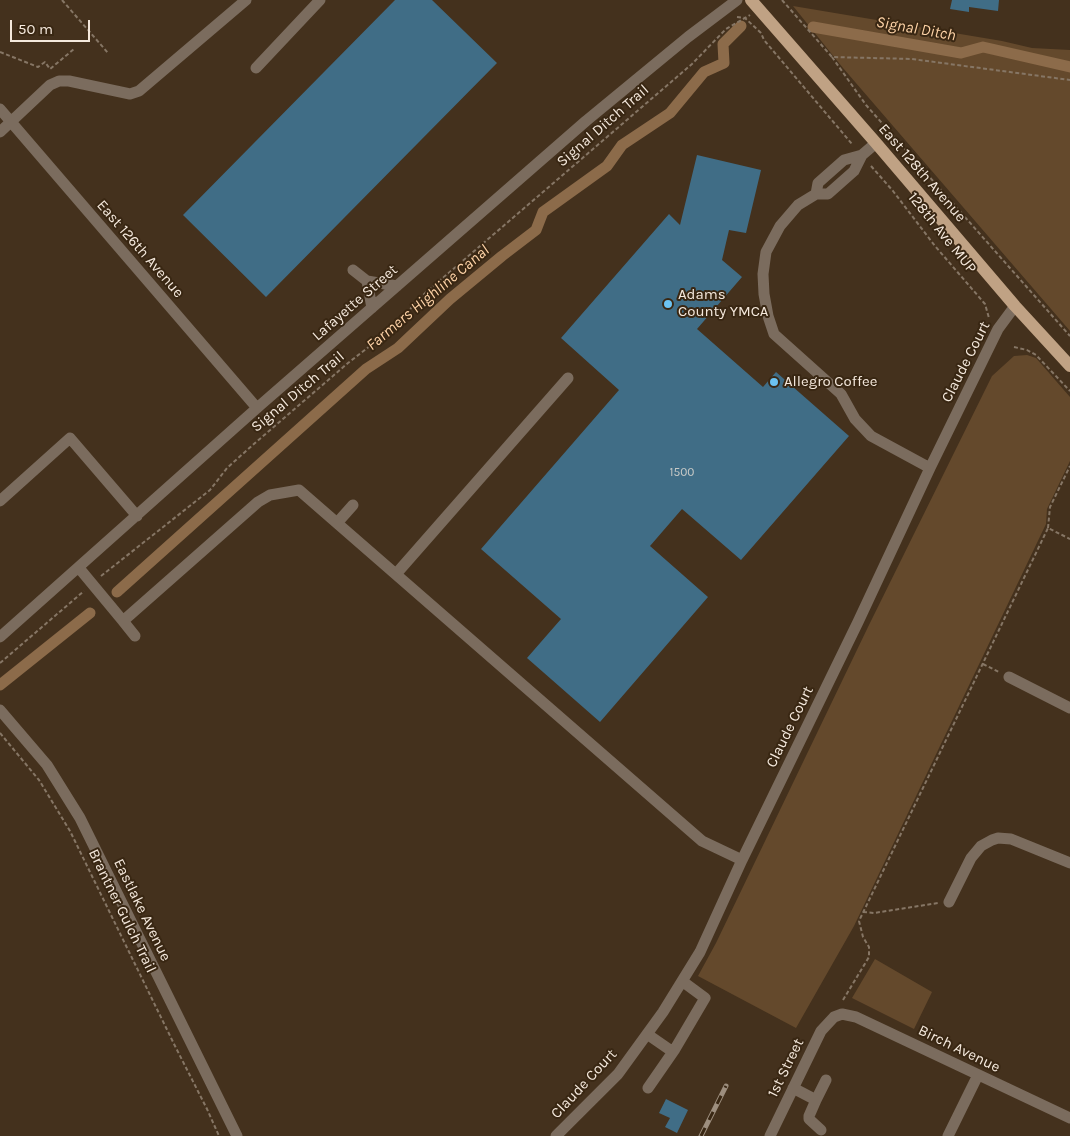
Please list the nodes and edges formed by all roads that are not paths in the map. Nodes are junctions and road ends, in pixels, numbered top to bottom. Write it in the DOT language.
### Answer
graph roads {
  1 [pos="246,0"];
  2 [pos="320,0"];
  3 [pos="737,0"];
  4 [pos="750,0"];
  5 [pos="256,68"];
  6 [pos="0,109"];
  7 [pos="11,122"];
  8 [pos="0,132"];
  9 [pos="876,143"];
  10 [pos="353,270"];
  11 [pos="367,281"];
  12 [pos="397,286"];
  13 [pos="1015,306"];
  14 [pos="372,308"];
  15 [pos="1070,366"];
  16 [pos="568,378"];
  17 [pos="257,408"];
  18 [pos="930,468"];
  19 [pos="0,502"];
  20 [pos="353,505"];
  21 [pos="137,516"];
  22 [pos="337,523"];
  23 [pos="79,568"];
  24 [pos="396,574"];
  25 [pos="123,621"];
  26 [pos="135,636"];
  27 [pos="0,637"];
  28 [pos="1009,677"];
  29 [pos="1070,708"];
  30 [pos="0,710"];
  31 [pos="742,860"];
  32 [pos="1070,863"];
  33 [pos="949,902"];
  34 [pos="682,981"];
  35 [pos="834,1017"];
  36 [pos="647,1034"];
  37 [pos="673,1052"];
  38 [pos="978,1075"];
  39 [pos="826,1080"];
  40 [pos="648,1088"];
  41 [pos="793,1088"];
  42 [pos="816,1100"];
  43 [pos="1070,1118"];
  44 [pos="821,1130"];
  45 [pos="237,1136"];
  46 [pos="556,1136"];
  47 [pos="770,1136"];
  48 [pos="948,1136"];
  1 -- 7 [label="street"];
  2 -- 5 [label="street"];
  3 -- 12 [label="street, Lafayette Street"];
  4 -- 9 [label="main road, East 128th Avenue"];
  6 -- 7 [label="street, East 126th Avenue"];
  7 -- 8 [label="street"];
  7 -- 17 [label="street, East 126th Avenue"];
  9 -- 13 [label="main road, East 128th Avenue"];
  9 -- 18 [label="street"];
  10 -- 11 [label="street"];
  11 -- 12 [label="street"];
  11 -- 14 [label="street"];
  12 -- 14 [label="street, Lafayette Street"];
  13 -- 15 [label="main road, East 128th Avenue"];
  13 -- 18 [label="street, Claude Court"];
  14 -- 17 [label="street, Lafayette Street"];
  16 -- 24 [label="street"];
  17 -- 21 [label="street, Lafayette Street"];
  18 -- 31 [label="street, Claude Court"];
  19 -- 21 [label="street"];
  20 -- 22 [label="street"];
  21 -- 23 [label="street, Lafayette Street"];
  22 -- 24 [label="street"];
  22 -- 25 [label="street"];
  23 -- 25 [label="street"];
  23 -- 27 [label="street, Lafayette Street"];
  24 -- 31 [label="street"];
  25 -- 26 [label="street"];
  28 -- 29 [label="street"];
  30 -- 45 [label="street, Eastlake Avenue"];
  31 -- 34 [label="street, Claude Court"];
  32 -- 33 [label="street"];
  34 -- 36 [label="street, Claude Court"];
  34 -- 37 [label="street"];
  35 -- 38 [label="street, Birch Avenue"];
  35 -- 41 [label="street, 1st Street"];
  36 -- 37 [label="street"];
  36 -- 46 [label="street, Claude Court"];
  37 -- 40 [label="street"];
  38 -- 43 [label="street, Birch Avenue"];
  38 -- 48 [label="street"];
  39 -- 42 [label="street"];
  41 -- 42 [label="street"];
  41 -- 47 [label="street, 1st Street"];
  42 -- 44 [label="street"];
}
